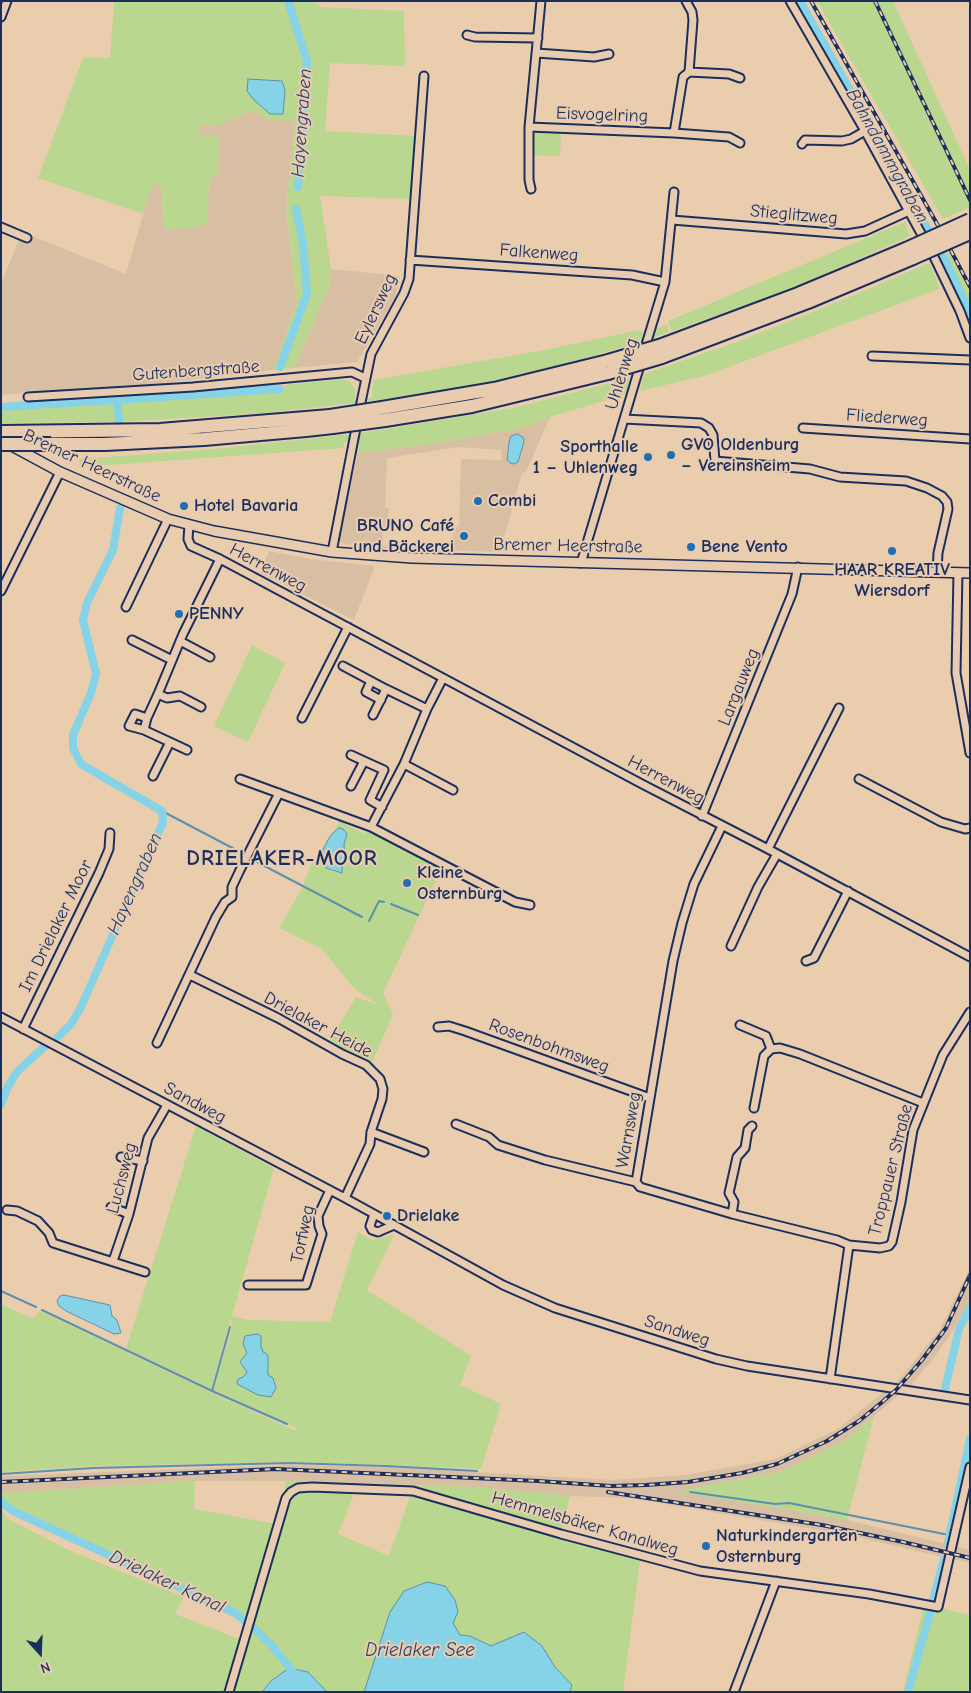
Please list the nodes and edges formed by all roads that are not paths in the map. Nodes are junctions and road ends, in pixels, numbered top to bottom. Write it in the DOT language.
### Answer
graph roads {
  1 [pos="7,1"];
  2 [pos="541,1"];
  3 [pos="686,1"];
  4 [pos="790,1"];
  5 [pos="1,17"];
  6 [pos="467,35"];
  7 [pos="538,38"];
  8 [pos="536,53"];
  9 [pos="608,54"];
  10 [pos="689,72"];
  11 [pos="424,76"];
  12 [pos="740,78"];
  13 [pos="529,127"];
  14 [pos="865,131"];
  15 [pos="674,133"];
  16 [pos="740,143"];
  17 [pos="802,144"];
  18 [pos="531,189"];
  19 [pos="674,192"];
  20 [pos="909,211"];
  21 [pos="672,220"];
  22 [pos="970,220"];
  23 [pos="1,227"];
  24 [pos="970,232"];
  25 [pos="27,238"];
  26 [pos="910,253"];
  27 [pos="410,260"];
  28 [pos="665,282"];
  29 [pos="970,338"];
  30 [pos="872,356"];
  31 [pos="970,360"];
  32 [pos="365,378"];
  33 [pos="28,397"];
  34 [pos="624,419"];
  35 [pos="331,421"];
  36 [pos="802,428"];
  37 [pos="1,432"];
  38 [pos="970,439"];
  39 [pos="1,442"];
  40 [pos="60,472"];
  41 [pos="168,519"];
  42 [pos="189,525"];
  43 [pos="332,552"];
  44 [pos="220,559"];
  45 [pos="581,562"];
  46 [pos="798,567"];
  47 [pos="937,572"];
  48 [pos="958,573"];
  49 [pos="970,573"];
  50 [pos="1,591"];
  51 [pos="126,607"];
  52 [pos="348,627"];
  53 [pos="132,640"];
  54 [pos="180,641"];
  55 [pos="210,656"];
  56 [pos="172,660"];
  57 [pos="343,666"];
  58 [pos="443,678"];
  59 [pos="371,681"];
  60 [pos="386,689"];
  61 [pos="158,694"];
  62 [pos="381,700"];
  63 [pos="201,707"];
  64 [pos="839,708"];
  65 [pos="427,709"];
  66 [pos="373,715"];
  67 [pos="146,718"];
  68 [pos="302,718"];
  69 [pos="144,730"];
  70 [pos="170,742"];
  71 [pos="188,750"];
  72 [pos="970,753"];
  73 [pos="351,755"];
  74 [pos="364,761"];
  75 [pos="404,764"];
  76 [pos="153,776"];
  77 [pos="240,779"];
  78 [pos="859,779"];
  79 [pos="351,786"];
  80 [pos="453,790"];
  81 [pos="279,794"];
  82 [pos="382,807"];
  83 [pos="702,816"];
  84 [pos="722,826"];
  85 [pos="371,827"];
  86 [pos="970,828"];
  87 [pos="110,833"];
  88 [pos="768,849"];
  89 [pos="776,854"];
  90 [pos="848,892"];
  91 [pos="530,905"];
  92 [pos="731,946"];
  93 [pos="970,957"];
  94 [pos="806,962"];
  95 [pos="190,975"];
  96 [pos="970,1012"];
  97 [pos="1,1017"];
  98 [pos="740,1025"];
  99 [pos="438,1027"];
  100 [pos="23,1029"];
  101 [pos="157,1043"];
  102 [pos="771,1049"];
  103 [pos="650,1098"];
  104 [pos="923,1103"];
  105 [pos="167,1105"];
  106 [pos="754,1108"];
  107 [pos="456,1124"];
  108 [pos="752,1126"];
  109 [pos="371,1132"];
  110 [pos="424,1152"];
  111 [pos="120,1157"];
  112 [pos="143,1161"];
  113 [pos="636,1182"];
  114 [pos="330,1190"];
  115 [pos="345,1198"];
  116 [pos="111,1207"];
  117 [pos="7,1210"];
  118 [pos="129,1214"];
  119 [pos="374,1214"];
  120 [pos="732,1214"];
  121 [pos="394,1225"];
  122 [pos="849,1245"];
  123 [pos="113,1261"];
  124 [pos="145,1272"];
  125 [pos="248,1284"];
  126 [pos="830,1379"];
  127 [pos="970,1400"];
  128 [pos="970,1467"];
  129 [pos="776,1581"];
  130 [pos="229,1692"];
  131 [pos="734,1692"];
  1 -- 5 [label="street"];
  2 -- 7 [label="street, Eisvogelring"];
  3 -- 10 [label="street"];
  4 -- 14 [label="street"];
  6 -- 7 [label="street"];
  7 -- 8 [label="street, Eisvogelring"];
  8 -- 9 [label="street"];
  8 -- 13 [label="street, Eisvogelring"];
  10 -- 12 [label="street"];
  10 -- 15 [label="street"];
  11 -- 27 [label="street, Eylersweg"];
  13 -- 15 [label="street, Eisvogelring"];
  13 -- 18 [label="street, Eisvogelring"];
  14 -- 17 [label="street"];
  14 -- 20 [label="street"];
  15 -- 16 [label="street, Eisvogelring"];
  19 -- 21 [label="street, Uhlenweg"];
  20 -- 21 [label="street, Stieglitzweg"];
  20 -- 29 [label="street"];
  21 -- 28 [label="street, Uhlenweg"];
  22 -- 26 [label="highway, bridge"];
  23 -- 25 [label="street"];
  24 -- 26 [label="highway, bridge"];
  26 -- 35 [label="highway, bridge"];
  27 -- 28 [label="street, Falkenweg"];
  27 -- 32 [label="street, Eylersweg"];
  28 -- 34 [label="street, Uhlenweg"];
  30 -- 31 [label="street"];
  32 -- 33 [label="street, Gutenbergstraße"];
  32 -- 43 [label="street, Eylersweg"];
  34 -- 45 [label="street, Uhlenweg"];
  34 -- 47 [label="street"];
  35 -- 37 [label="highway"];
  35 -- 39 [label="highway, bridge"];
  36 -- 38 [label="street, Fliederweg"];
  39 -- 40 [label="street, Bremer Heerstraße"];
  40 -- 41 [label="street, Bremer Heerstraße"];
  40 -- 50 [label="street"];
  41 -- 42 [label="street, Bremer Heerstraße"];
  41 -- 51 [label="street, Bremer Heerstraße"];
  42 -- 43 [label="street, Bremer Heerstraße"];
  42 -- 44 [label="street, Herrenweg"];
  43 -- 45 [label="street, Bremer Heerstraße"];
  44 -- 52 [label="street, Herrenweg"];
  44 -- 54 [label="street"];
  45 -- 46 [label="street, Bremer Heerstraße"];
  46 -- 47 [label="street, Bremer Heerstraße"];
  46 -- 83 [label="street, Largauweg"];
  47 -- 48 [label="street, Bremer Heerstraße"];
  48 -- 49 [label="street, Bremer Heerstraße"];
  48 -- 72 [label="street"];
  52 -- 58 [label="street, Herrenweg"];
  52 -- 68 [label="street"];
  53 -- 56 [label="street"];
  54 -- 55 [label="street"];
  54 -- 56 [label="street"];
  56 -- 61 [label="street"];
  57 -- 59 [label="street"];
  58 -- 65 [label="street"];
  58 -- 83 [label="street, Herrenweg"];
  59 -- 60 [label="street"];
  59 -- 62 [label="street"];
  60 -- 62 [label="street"];
  60 -- 65 [label="street"];
  61 -- 63 [label="street"];
  61 -- 67 [label="street"];
  62 -- 66 [label="street"];
  64 -- 88 [label="street"];
  65 -- 75 [label="street"];
  67 -- 69 [label="street"];
  67 -- 69 [label="street"];
  69 -- 70 [label="street"];
  70 -- 71 [label="street"];
  70 -- 76 [label="street"];
  73 -- 74 [label="street"];
  74 -- 79 [label="street"];
  74 -- 82 [label="street"];
  75 -- 80 [label="street"];
  75 -- 82 [label="street"];
  77 -- 81 [label="street"];
  78 -- 86 [label="street"];
  81 -- 85 [label="street"];
  81 -- 95 [label="street"];
  82 -- 85 [label="street"];
  83 -- 84 [label="street, Herrenweg"];
  84 -- 88 [label="street, Herrenweg"];
  84 -- 103 [label="street, Warnsweg"];
  85 -- 91 [label="street"];
  87 -- 100 [label="street, Im Drielaker Moor"];
  88 -- 89 [label="street, Herrenweg"];
  89 -- 90 [label="street, Herrenweg"];
  89 -- 92 [label="street"];
  90 -- 93 [label="street, Herrenweg"];
  90 -- 94 [label="street"];
  95 -- 101 [label="street"];
  95 -- 109 [label="street, Drielaker Heide"];
  96 -- 104 [label="street, Troppauer Straße"];
  97 -- 100 [label="street, Sandweg"];
  98 -- 102 [label="street"];
  99 -- 103 [label="street, Rosenbohmsweg"];
  100 -- 105 [label="street, Sandweg"];
  102 -- 104 [label="street"];
  102 -- 106 [label="street"];
  103 -- 113 [label="street, Warnsweg"];
  104 -- 122 [label="street, Troppauer Straße"];
  105 -- 112 [label="street, Luchsweg"];
  105 -- 114 [label="street, Sandweg"];
  107 -- 113 [label="street"];
  108 -- 120 [label="street"];
  109 -- 110 [label="street"];
  109 -- 115 [label="street, Drielaker Heide"];
  111 -- 112 [label="street"];
  112 -- 118 [label="street, Luchsweg"];
  113 -- 120 [label="street, Warnsweg"];
  114 -- 115 [label="street, Sandweg"];
  114 -- 125 [label="street, Torfweg"];
  115 -- 119 [label="street, Sandweg"];
  116 -- 118 [label="street"];
  117 -- 123 [label="street"];
  118 -- 123 [label="street, Luchsweg"];
  119 -- 121 [label="street, Sandweg"];
  119 -- 121 [label="street"];
  120 -- 122 [label="street, Warnsweg"];
  121 -- 126 [label="street, Sandweg"];
  122 -- 126 [label="street"];
  123 -- 124 [label="street"];
  126 -- 127 [label="street, Sandweg"];
  128 -- 129 [label="street, Hemmelsbäker Kanalweg"];
  129 -- 130 [label="street, Hemmelsbäker Kanalweg"];
  129 -- 131 [label="street"];
}
